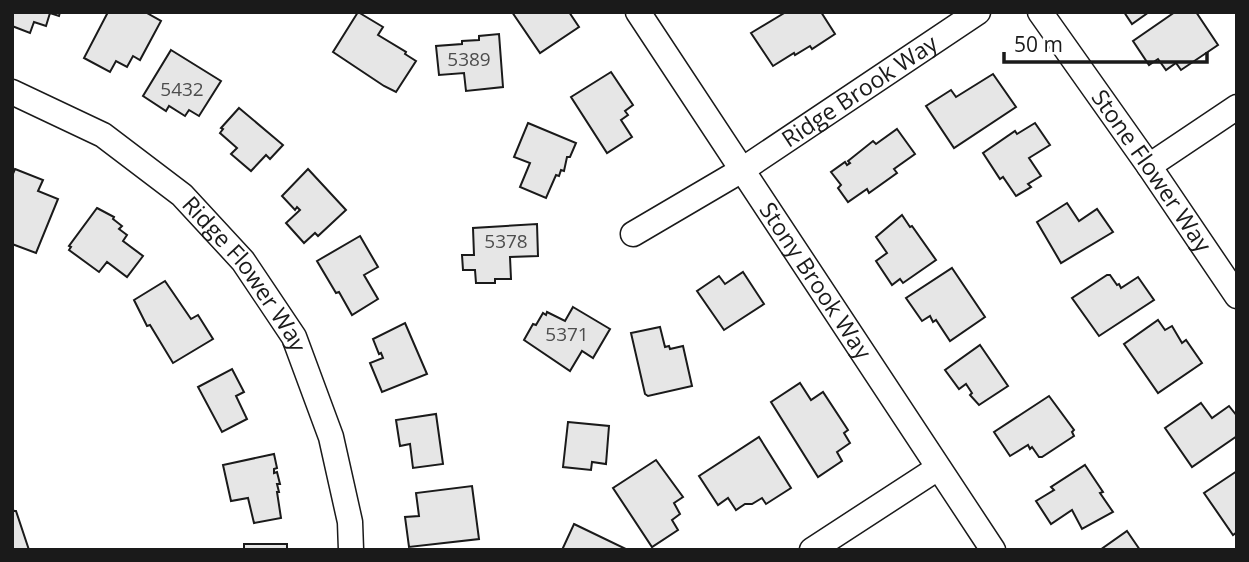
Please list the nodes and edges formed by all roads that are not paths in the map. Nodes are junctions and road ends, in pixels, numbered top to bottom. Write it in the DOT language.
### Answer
graph roads {
  1 [pos="638,12"];
  2 [pos="978,12"];
  3 [pos="1040,12"];
  4 [pos="12,92"];
  5 [pos="1237,107"];
  6 [pos="1149,166"];
  7 [pos="742,170"];
  8 [pos="633,234"];
  9 [pos="1237,296"];
  10 [pos="938,468"];
  11 [pos="351,550"];
  12 [pos="812,550"];
  13 [pos="993,550"];
  1 -- 7 [label="street, Stony Brook Way"];
  2 -- 7 [label="street, Ridge Brook Way"];
  3 -- 6 [label="street, Stone Flower Way"];
  4 -- 11 [label="street, Ridge Flower Way"];
  5 -- 6 [label="street"];
  6 -- 9 [label="street, Stone Flower Way"];
  7 -- 8 [label="street, Ridge Brook Way"];
  7 -- 10 [label="street, Stony Brook Way"];
  10 -- 12 [label="street"];
  10 -- 13 [label="street, Stony Brook Way"];
}
